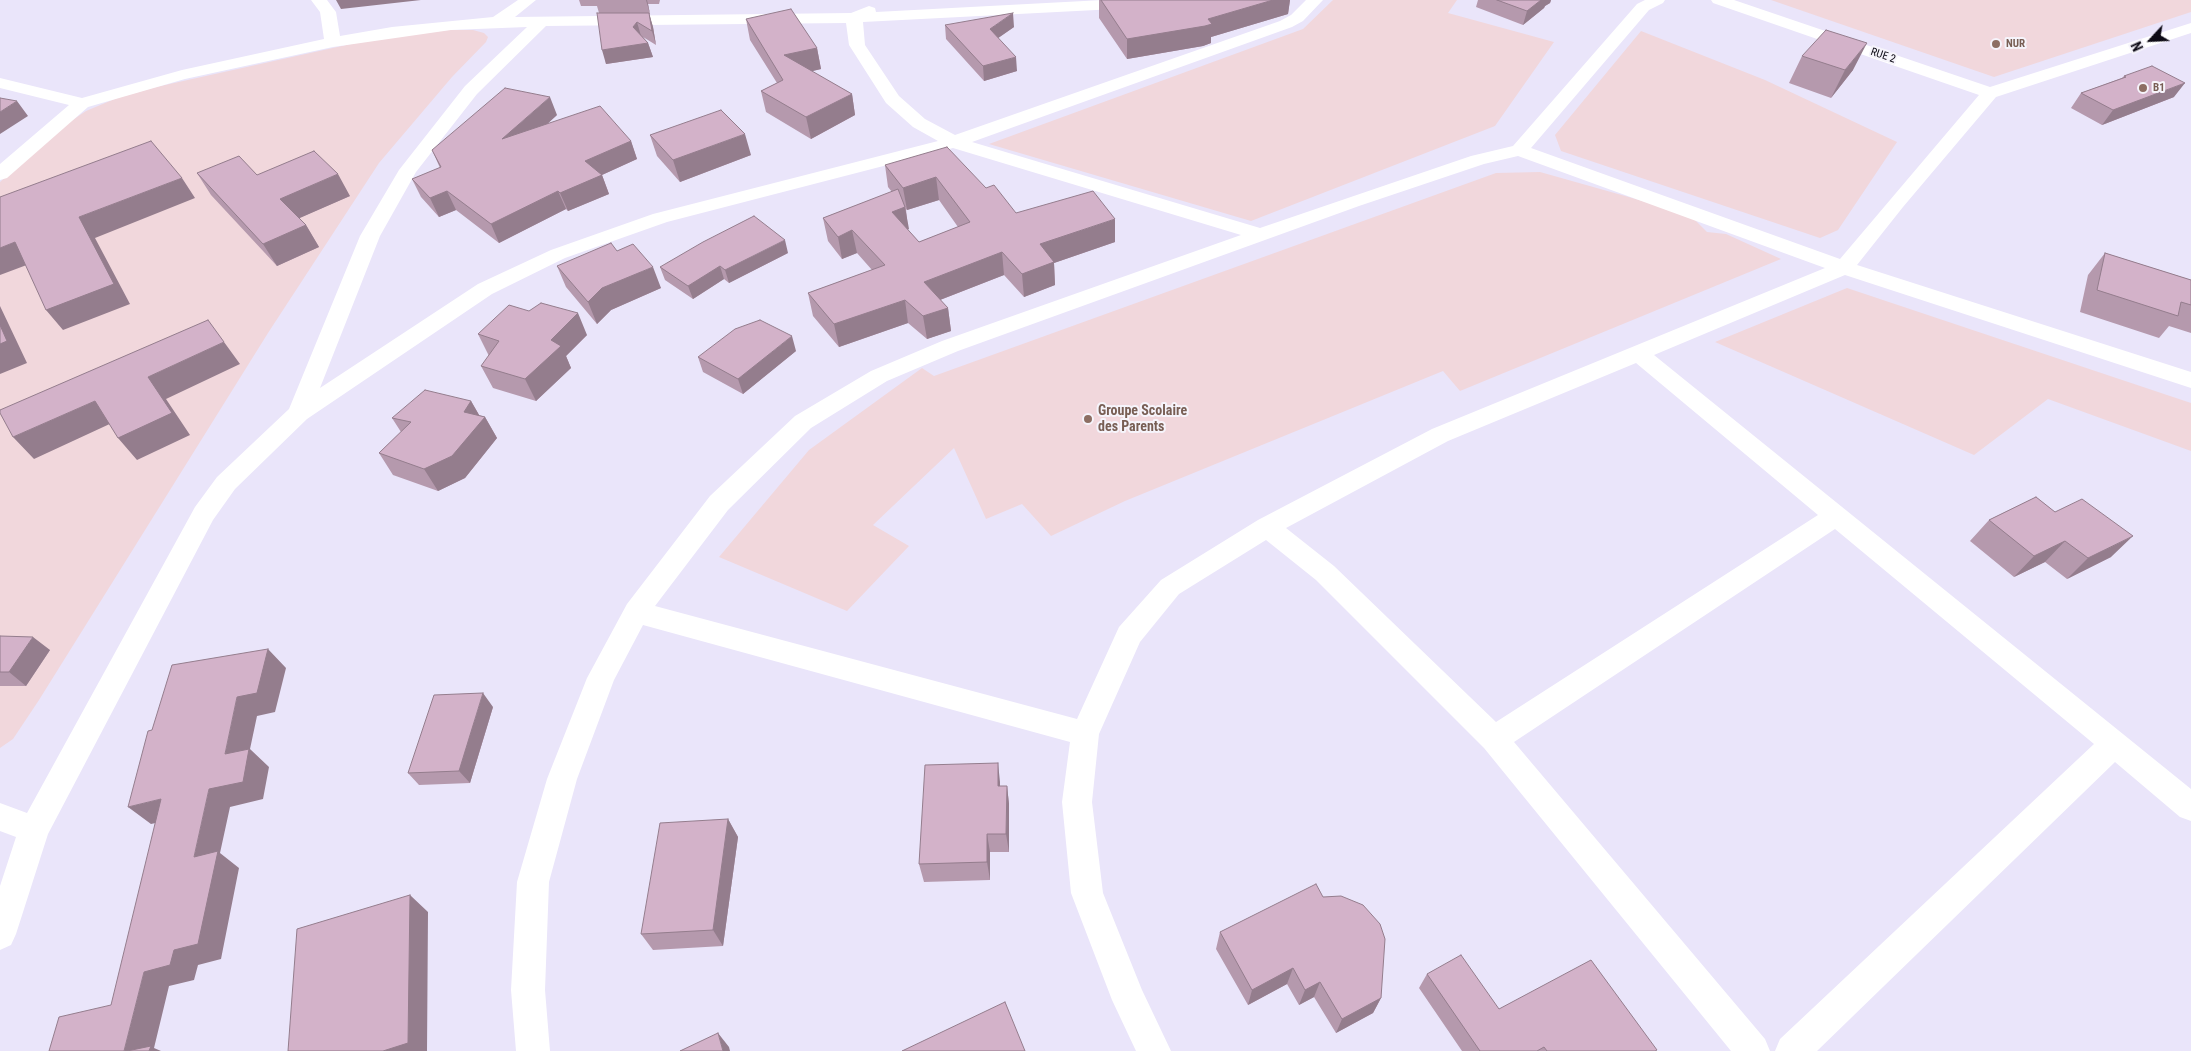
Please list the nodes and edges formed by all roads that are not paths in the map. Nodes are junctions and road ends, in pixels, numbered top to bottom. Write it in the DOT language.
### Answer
graph roads {
  1 [pos="318,0"];
  2 [pos="528,0"];
  3 [pos="895,0"];
  4 [pos="1194,0"];
  5 [pos="1315,0"];
  6 [pos="1657,0"];
  7 [pos="1719,0"];
  8 [pos="854,18"];
  9 [pos="497,22"];
  10 [pos="540,23"];
  11 [pos="2191,28"];
  12 [pos="334,42"];
  13 [pos="0,83"];
  14 [pos="1990,94"];
  15 [pos="82,104"];
  16 [pos="954,142"];
  17 [pos="1519,150"];
  18 [pos="0,174"];
  19 [pos="1259,234"];
  20 [pos="1844,268"];
  21 [pos="1638,353"];
  22 [pos="2191,380"];
  23 [pos="299,413"];
  24 [pos="1835,516"];
  25 [pos="1267,527"];
  26 [pos="636,612"];
  27 [pos="1085,734"];
  28 [pos="1494,739"];
  29 [pos="2114,744"];
  30 [pos="2191,807"];
  31 [pos="0,817"];
  32 [pos="34,830"];
  33 [pos="0,934"];
  34 [pos="533,1051"];
  35 [pos="1154,1051"];
  36 [pos="1753,1051"];
  37 [pos="1792,1051"];
  1 -- 12 [label="street"];
  2 -- 9 [label="street"];
  3 -- 8 [label="street"];
  4 -- 8 [label="street"];
  5 -- 16 [label="street"];
  6 -- 17 [label="street"];
  7 -- 14 [label="street, RUE 2"];
  8 -- 10 [label="street"];
  8 -- 16 [label="street"];
  9 -- 10 [label="street"];
  9 -- 12 [label="street"];
  10 -- 23 [label="street"];
  11 -- 14 [label="street"];
  12 -- 15 [label="street"];
  13 -- 15 [label="street"];
  14 -- 20 [label="street"];
  15 -- 18 [label="street"];
  16 -- 19 [label="street"];
  16 -- 23 [label="street"];
  17 -- 19 [label="street"];
  17 -- 20 [label="street"];
  19 -- 26 [label="street"];
  20 -- 21 [label="street"];
  20 -- 22 [label="street"];
  21 -- 24 [label="street"];
  21 -- 25 [label="street"];
  23 -- 32 [label="street"];
  24 -- 28 [label="street"];
  24 -- 29 [label="street"];
  25 -- 27 [label="street"];
  25 -- 28 [label="street"];
  26 -- 27 [label="street"];
  26 -- 34 [label="street"];
  27 -- 35 [label="street"];
  28 -- 36 [label="street"];
  29 -- 30 [label="street"];
  29 -- 37 [label="street"];
  31 -- 32 [label="street"];
  32 -- 33 [label="street"];
}
